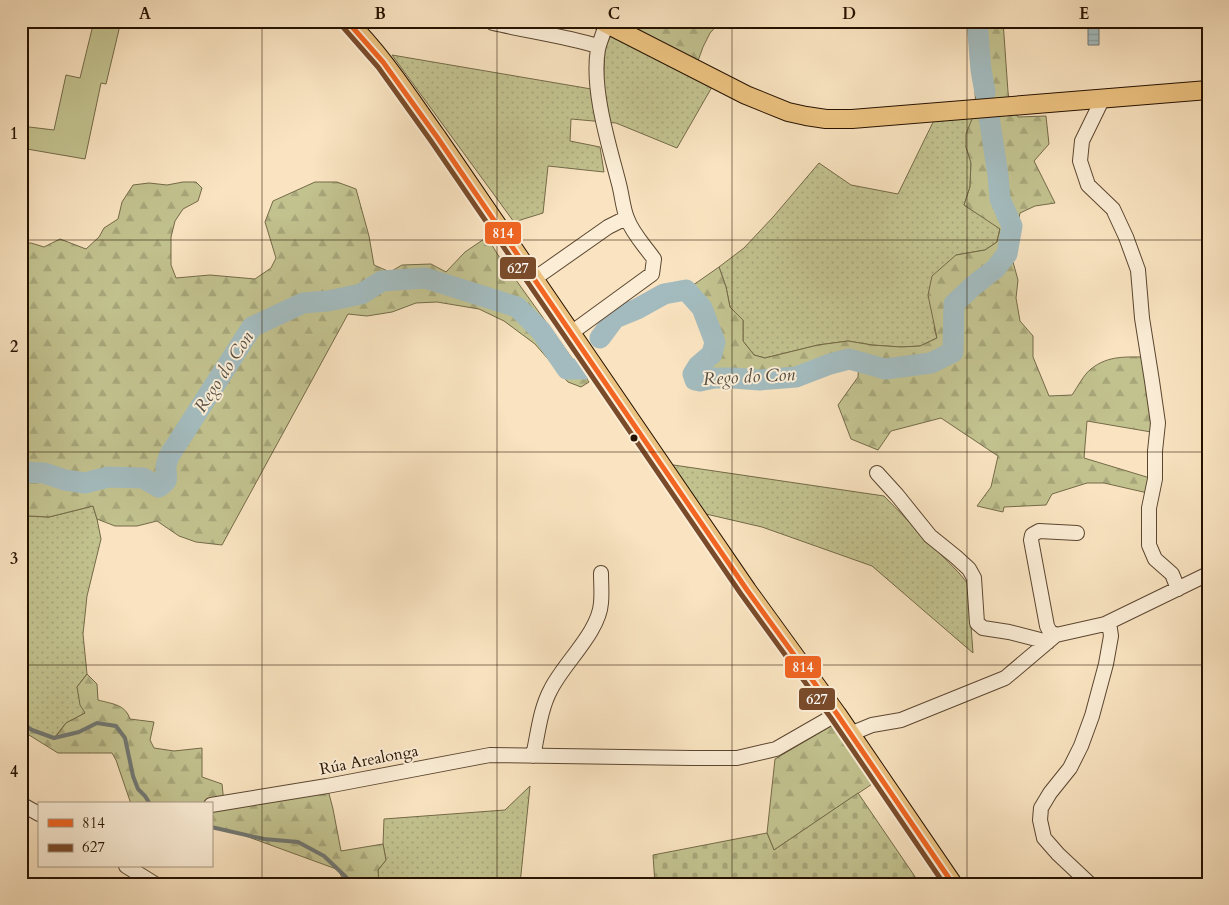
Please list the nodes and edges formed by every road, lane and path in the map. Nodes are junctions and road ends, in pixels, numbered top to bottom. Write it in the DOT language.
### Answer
graph roads {
  1 [pos="347,21"];
  2 [pos="493,23"];
  3 [pos="604,23"];
  4 [pos="598,46"];
  5 [pos="1208,90"];
  6 [pos="1103,98"];
  7 [pos="626,218"];
  8 [pos="534,279"];
  9 [pos="571,333"];
  10 [pos="877,473"];
  11 [pos="1077,533"];
  12 [pos="601,573"];
  13 [pos="1208,574"];
  14 [pos="1178,589"];
  15 [pos="1109,622"];
  16 [pos="1052,638"];
  17 [pos="837,714"];
  18 [pos="850,734"];
  19 [pos="533,756"];
  20 [pos="21,804"];
  21 [pos="212,805"];
  22 [pos="38,813"];
  23 [pos="129,868"];
  24 [pos="155,884"];
  25 [pos="953,884"];
  26 [pos="1090,884"];
  1 -- 8 [label="main road"];
  2 -- 4 [label="street"];
  3 -- 4 [label="street"];
  3 -- 6 [label="main road"];
  4 -- 7 [label="street"];
  5 -- 6 [label="main road"];
  6 -- 14 [label="street"];
  7 -- 8 [label="street"];
  7 -- 9 [label="street"];
  8 -- 9 [label="main road"];
  9 -- 17 [label="main road"];
  10 -- 16 [label="street"];
  11 -- 16 [label="street"];
  12 -- 19 [label="street"];
  13 -- 14 [label="street"];
  14 -- 15 [label="street"];
  15 -- 16 [label="street"];
  15 -- 26 [label="street"];
  16 -- 18 [label="street"];
  17 -- 18 [label="main road"];
  17 -- 19 [label="street, Rúa Arealonga"];
  18 -- 25 [label="main road"];
  19 -- 21 [label="street, Rúa Arealonga"];
  20 -- 22 [label="street"];
  23 -- 24 [label="street"];
}
